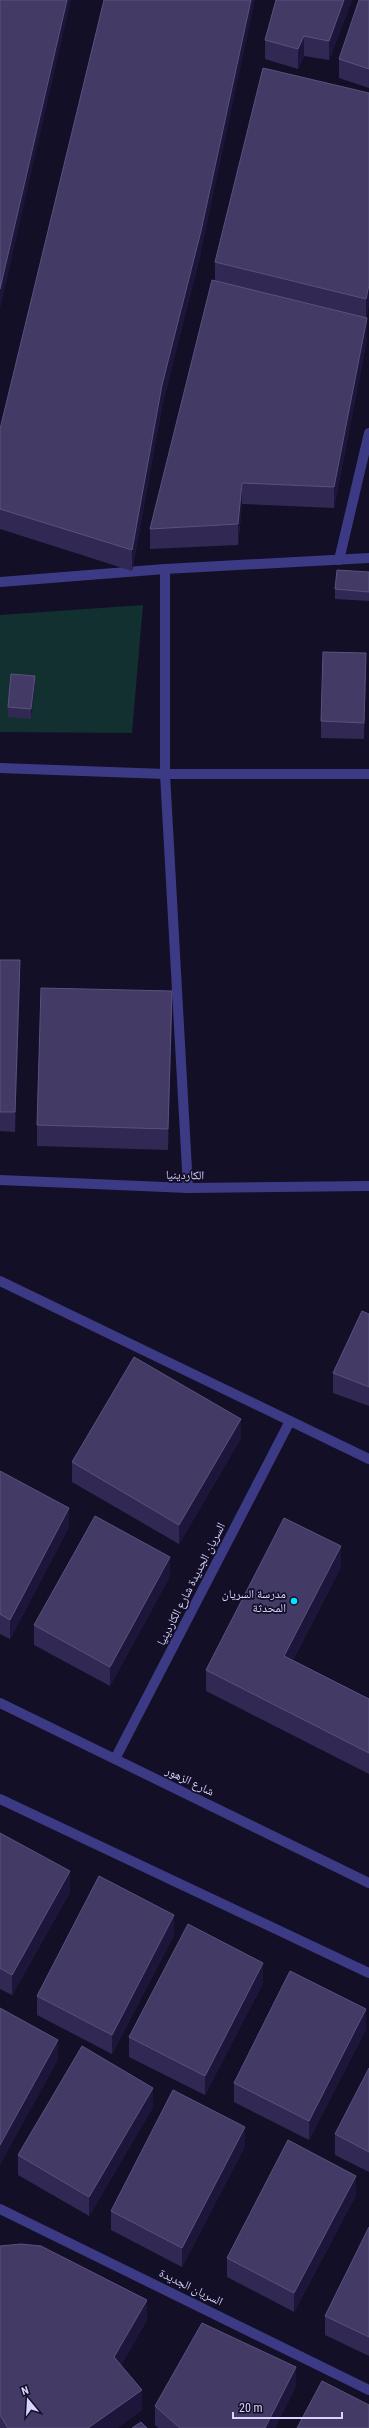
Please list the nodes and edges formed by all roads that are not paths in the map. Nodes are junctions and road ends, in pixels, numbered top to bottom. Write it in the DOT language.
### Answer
graph roads {
  1 [pos="369,433"];
  2 [pos="369,558"];
  3 [pos="339,560"];
  4 [pos="166,569"];
  5 [pos="0,582"];
  6 [pos="0,768"];
  7 [pos="165,774"];
  8 [pos="369,774"];
  9 [pos="0,1180"];
  10 [pos="369,1186"];
  11 [pos="188,1188"];
  12 [pos="0,1281"];
  13 [pos="290,1421"];
  14 [pos="369,1459"];
  15 [pos="0,1703"];
  16 [pos="115,1759"];
  17 [pos="0,1799"];
  18 [pos="369,1883"];
  19 [pos="369,1973"];
  20 [pos="0,2209"];
  21 [pos="369,2390"];
  1 -- 3 [label="street"];
  2 -- 3 [label="street"];
  3 -- 4 [label="street"];
  4 -- 5 [label="street"];
  4 -- 7 [label="street"];
  6 -- 7 [label="street"];
  7 -- 8 [label="street"];
  7 -- 11 [label="street"];
  9 -- 11 [label="street, الكاردينيا"];
  10 -- 11 [label="street, الكاردينيا"];
  12 -- 13 [label="street"];
  13 -- 14 [label="street"];
  13 -- 16 [label="street, السريان الجديدة شارع الكاردينيا"];
  15 -- 16 [label="street, شارع الزهور"];
  16 -- 18 [label="street, شارع الزهور"];
  17 -- 19 [label="street"];
  20 -- 21 [label="street, السريان الجديدة"];
}
